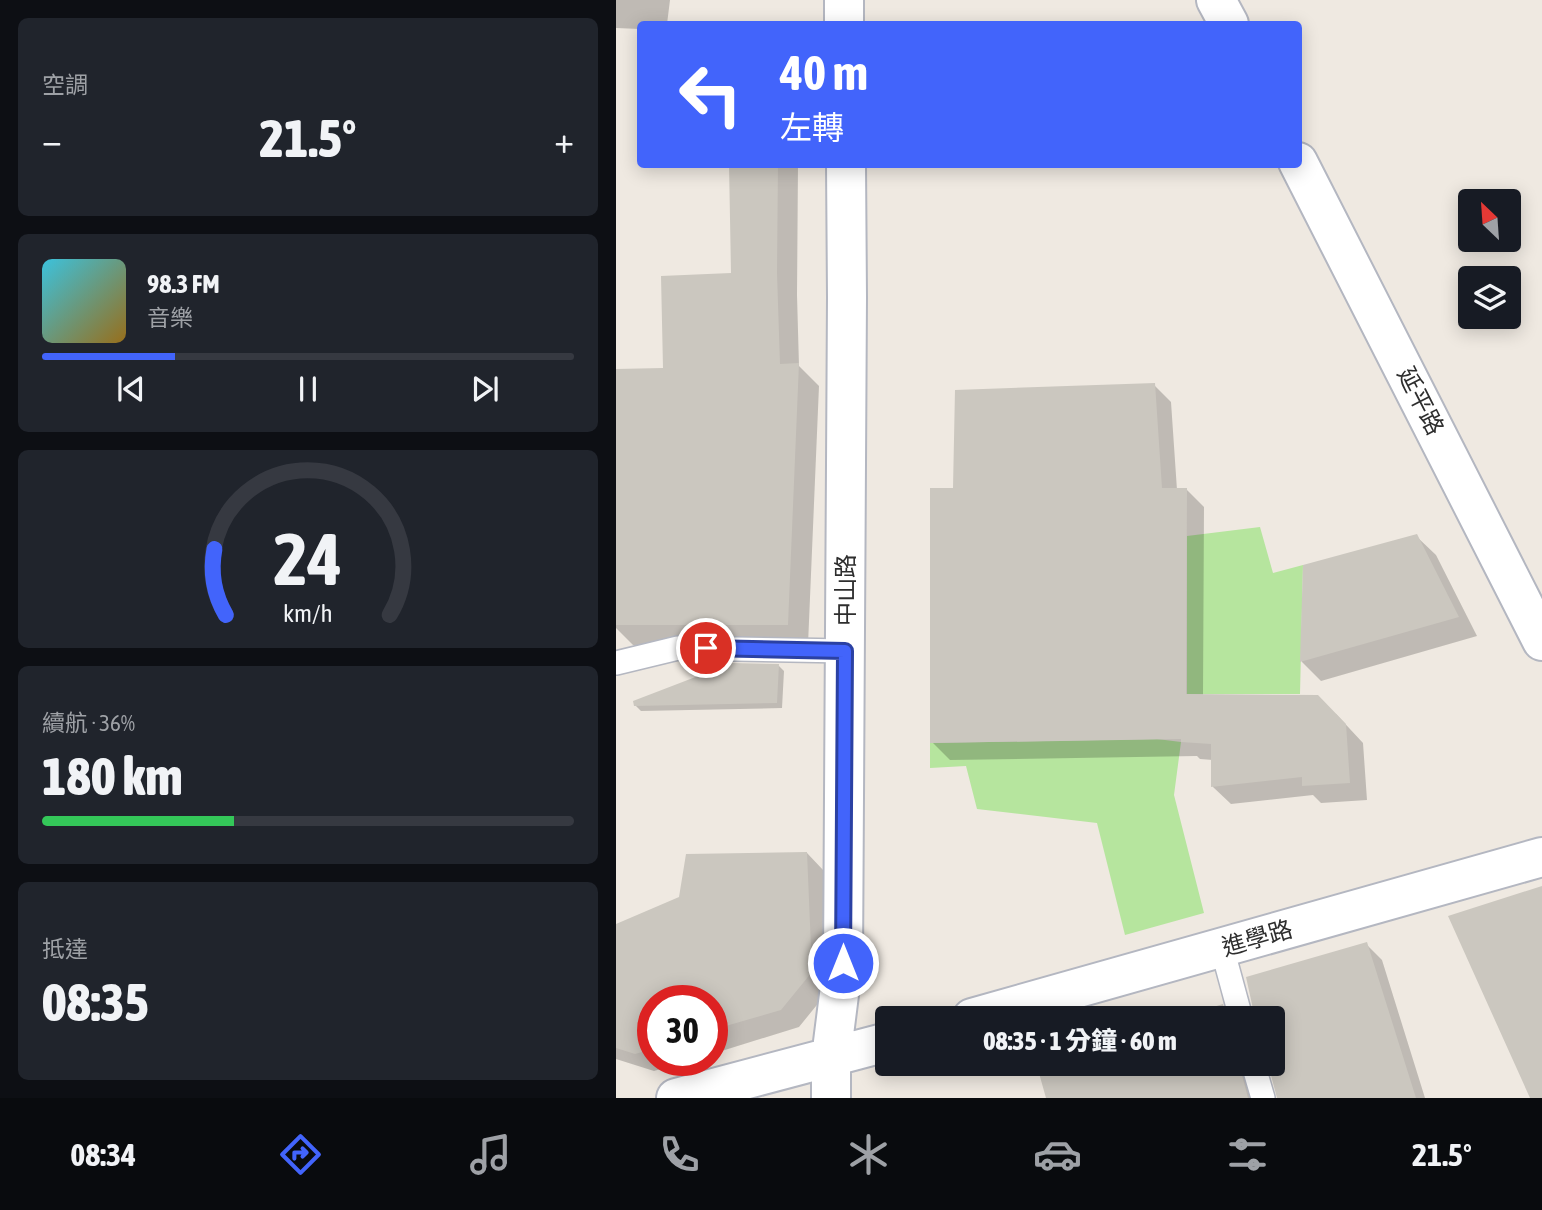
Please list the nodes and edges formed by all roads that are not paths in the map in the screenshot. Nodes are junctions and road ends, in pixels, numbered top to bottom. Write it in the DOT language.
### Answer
graph roads {
  1 [pos="844,0"];
  2 [pos="1216,0"];
  3 [pos="844,21"];
  4 [pos="1226,21"];
  5 [pos="846,168"];
  6 [pos="1301,168"];
  7 [pos="1542,641"];
  8 [pos="845,651"];
  9 [pos="616,663"];
  10 [pos="1542,857"];
  11 [pos="1222,948"];
  12 [pos="1015,1006"];
  13 [pos="1238,1006"];
  14 [pos="875,1045"];
  15 [pos="831,1058"];
  16 [pos="1257,1076"];
  17 [pos="676,1098"];
  18 [pos="831,1098"];
  19 [pos="1263,1098"];
  1 -- 3 [label="street"];
  2 -- 4 [label="street"];
  5 -- 8 [label="street, 中山路"];
  6 -- 7 [label="street, 延平路"];
  8 -- 9 [label="lane"];
  8 -- 15 [label="street, 中山路"];
  10 -- 11 [label="street, 進學路"];
  11 -- 12 [label="street, 進學路"];
  11 -- 13 [label="lane"];
  14 -- 15 [label="street"];
  15 -- 17 [label="street"];
  15 -- 18 [label="street, 中山路"];
  16 -- 19 [label="lane"];
}
